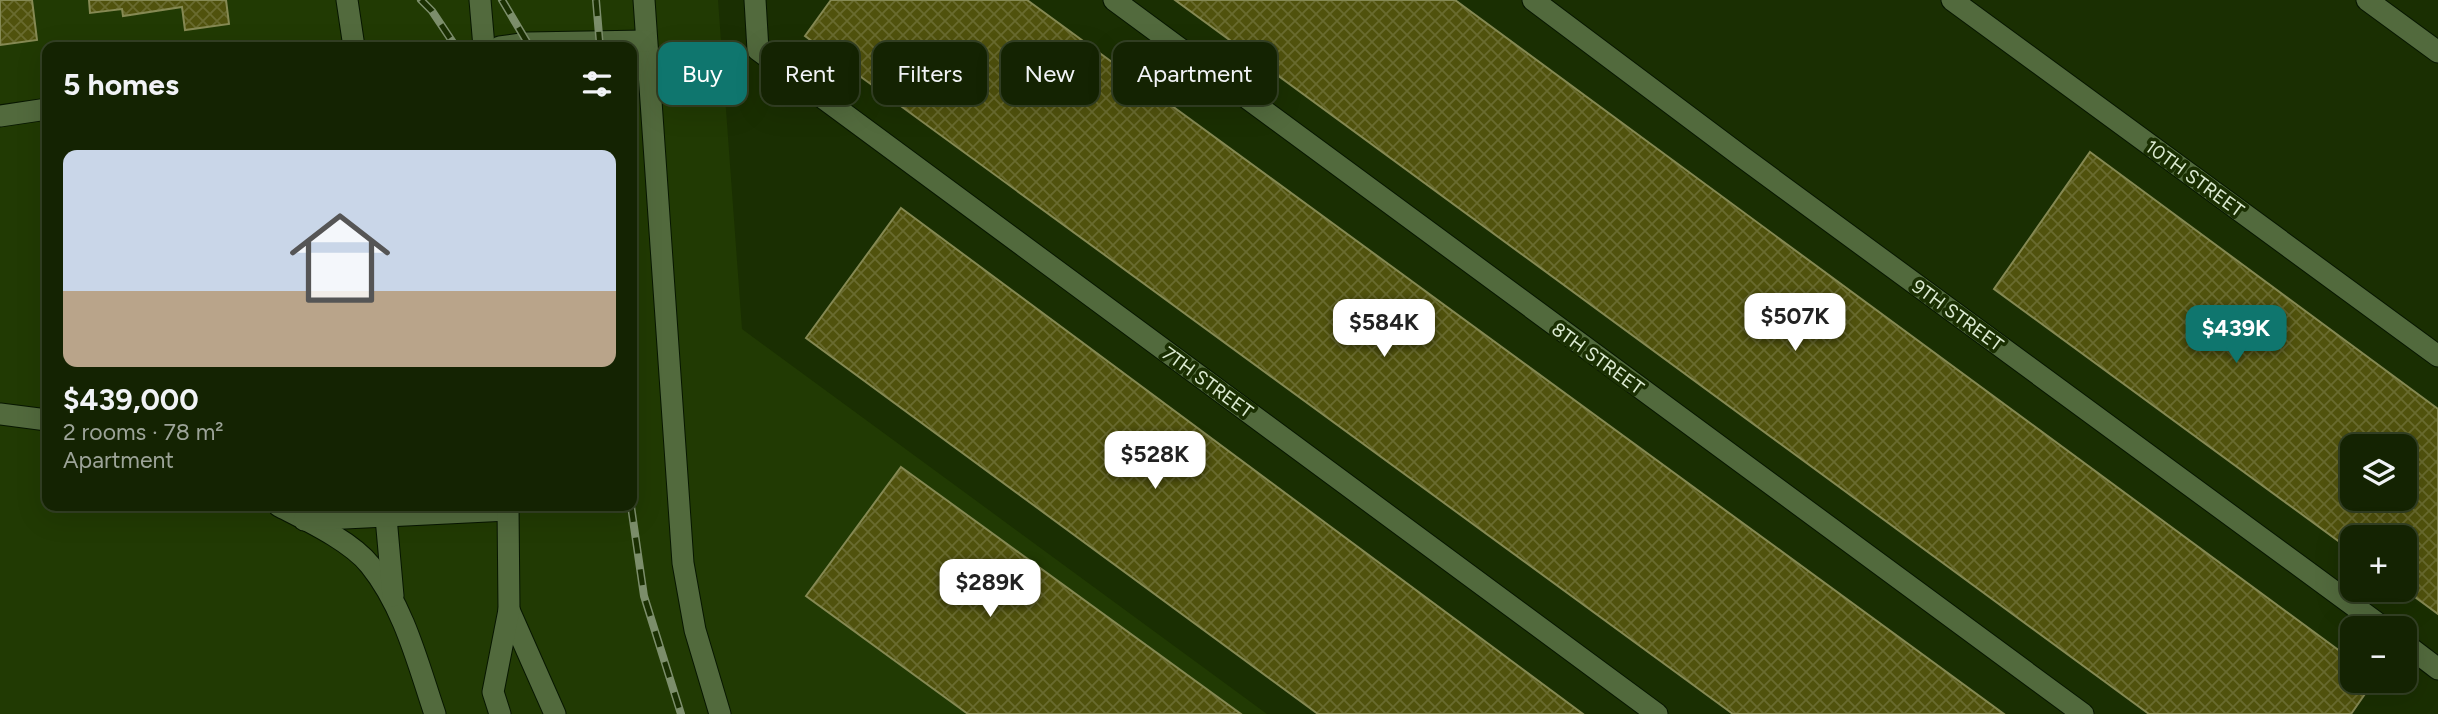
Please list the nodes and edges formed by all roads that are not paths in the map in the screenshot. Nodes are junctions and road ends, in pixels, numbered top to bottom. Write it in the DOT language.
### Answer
graph roads {
  1 [pos="347,0"];
  2 [pos="480,0"];
  3 [pos="644,0"];
  4 [pos="755,0"];
  5 [pos="1114,0"];
  6 [pos="1533,0"];
  7 [pos="1952,0"];
  8 [pos="2367,0"];
  9 [pos="646,41"];
  10 [pos="353,42"];
  11 [pos="484,42"];
  12 [pos="592,42"];
  13 [pos="2438,52"];
  14 [pos="42,111"];
  15 [pos="0,116"];
  16 [pos="2438,356"];
  17 [pos="0,414"];
  18 [pos="42,419"];
  19 [pos="288,511"];
  20 [pos="378,511"];
  21 [pos="386,511"];
  22 [pos="508,511"];
  23 [pos="304,520"];
  24 [pos="394,602"];
  25 [pos="509,610"];
  26 [pos="2368,616"];
  27 [pos="2417,653"];
  28 [pos="2438,669"];
  29 [pos="435,714"];
  30 [pos="499,714"];
  31 [pos="555,714"];
  32 [pos="720,714"];
  33 [pos="1657,714"];
  34 [pos="2084,714"];
  1 -- 10 [label="lane"];
  2 -- 11 [label="lane"];
  3 -- 9 [label="lane"];
  4 -- 33 [label="lane, 7TH STREET"];
  5 -- 34 [label="lane, 8TH STREET"];
  6 -- 26 [label="lane, 9TH STREET"];
  7 -- 16 [label="lane, 10TH STREET"];
  8 -- 13 [label="lane"];
  9 -- 12 [label="lane"];
  9 -- 32 [label="lane"];
  14 -- 15 [label="lane"];
  17 -- 18 [label="lane"];
  19 -- 23 [label="lane"];
  20 -- 23 [label="lane"];
  21 -- 24 [label="lane"];
  22 -- 25 [label="lane"];
  23 -- 24 [label="lane"];
  24 -- 29 [label="lane"];
  25 -- 30 [label="lane"];
  25 -- 31 [label="lane"];
  27 -- 28 [label="lane"];
}
